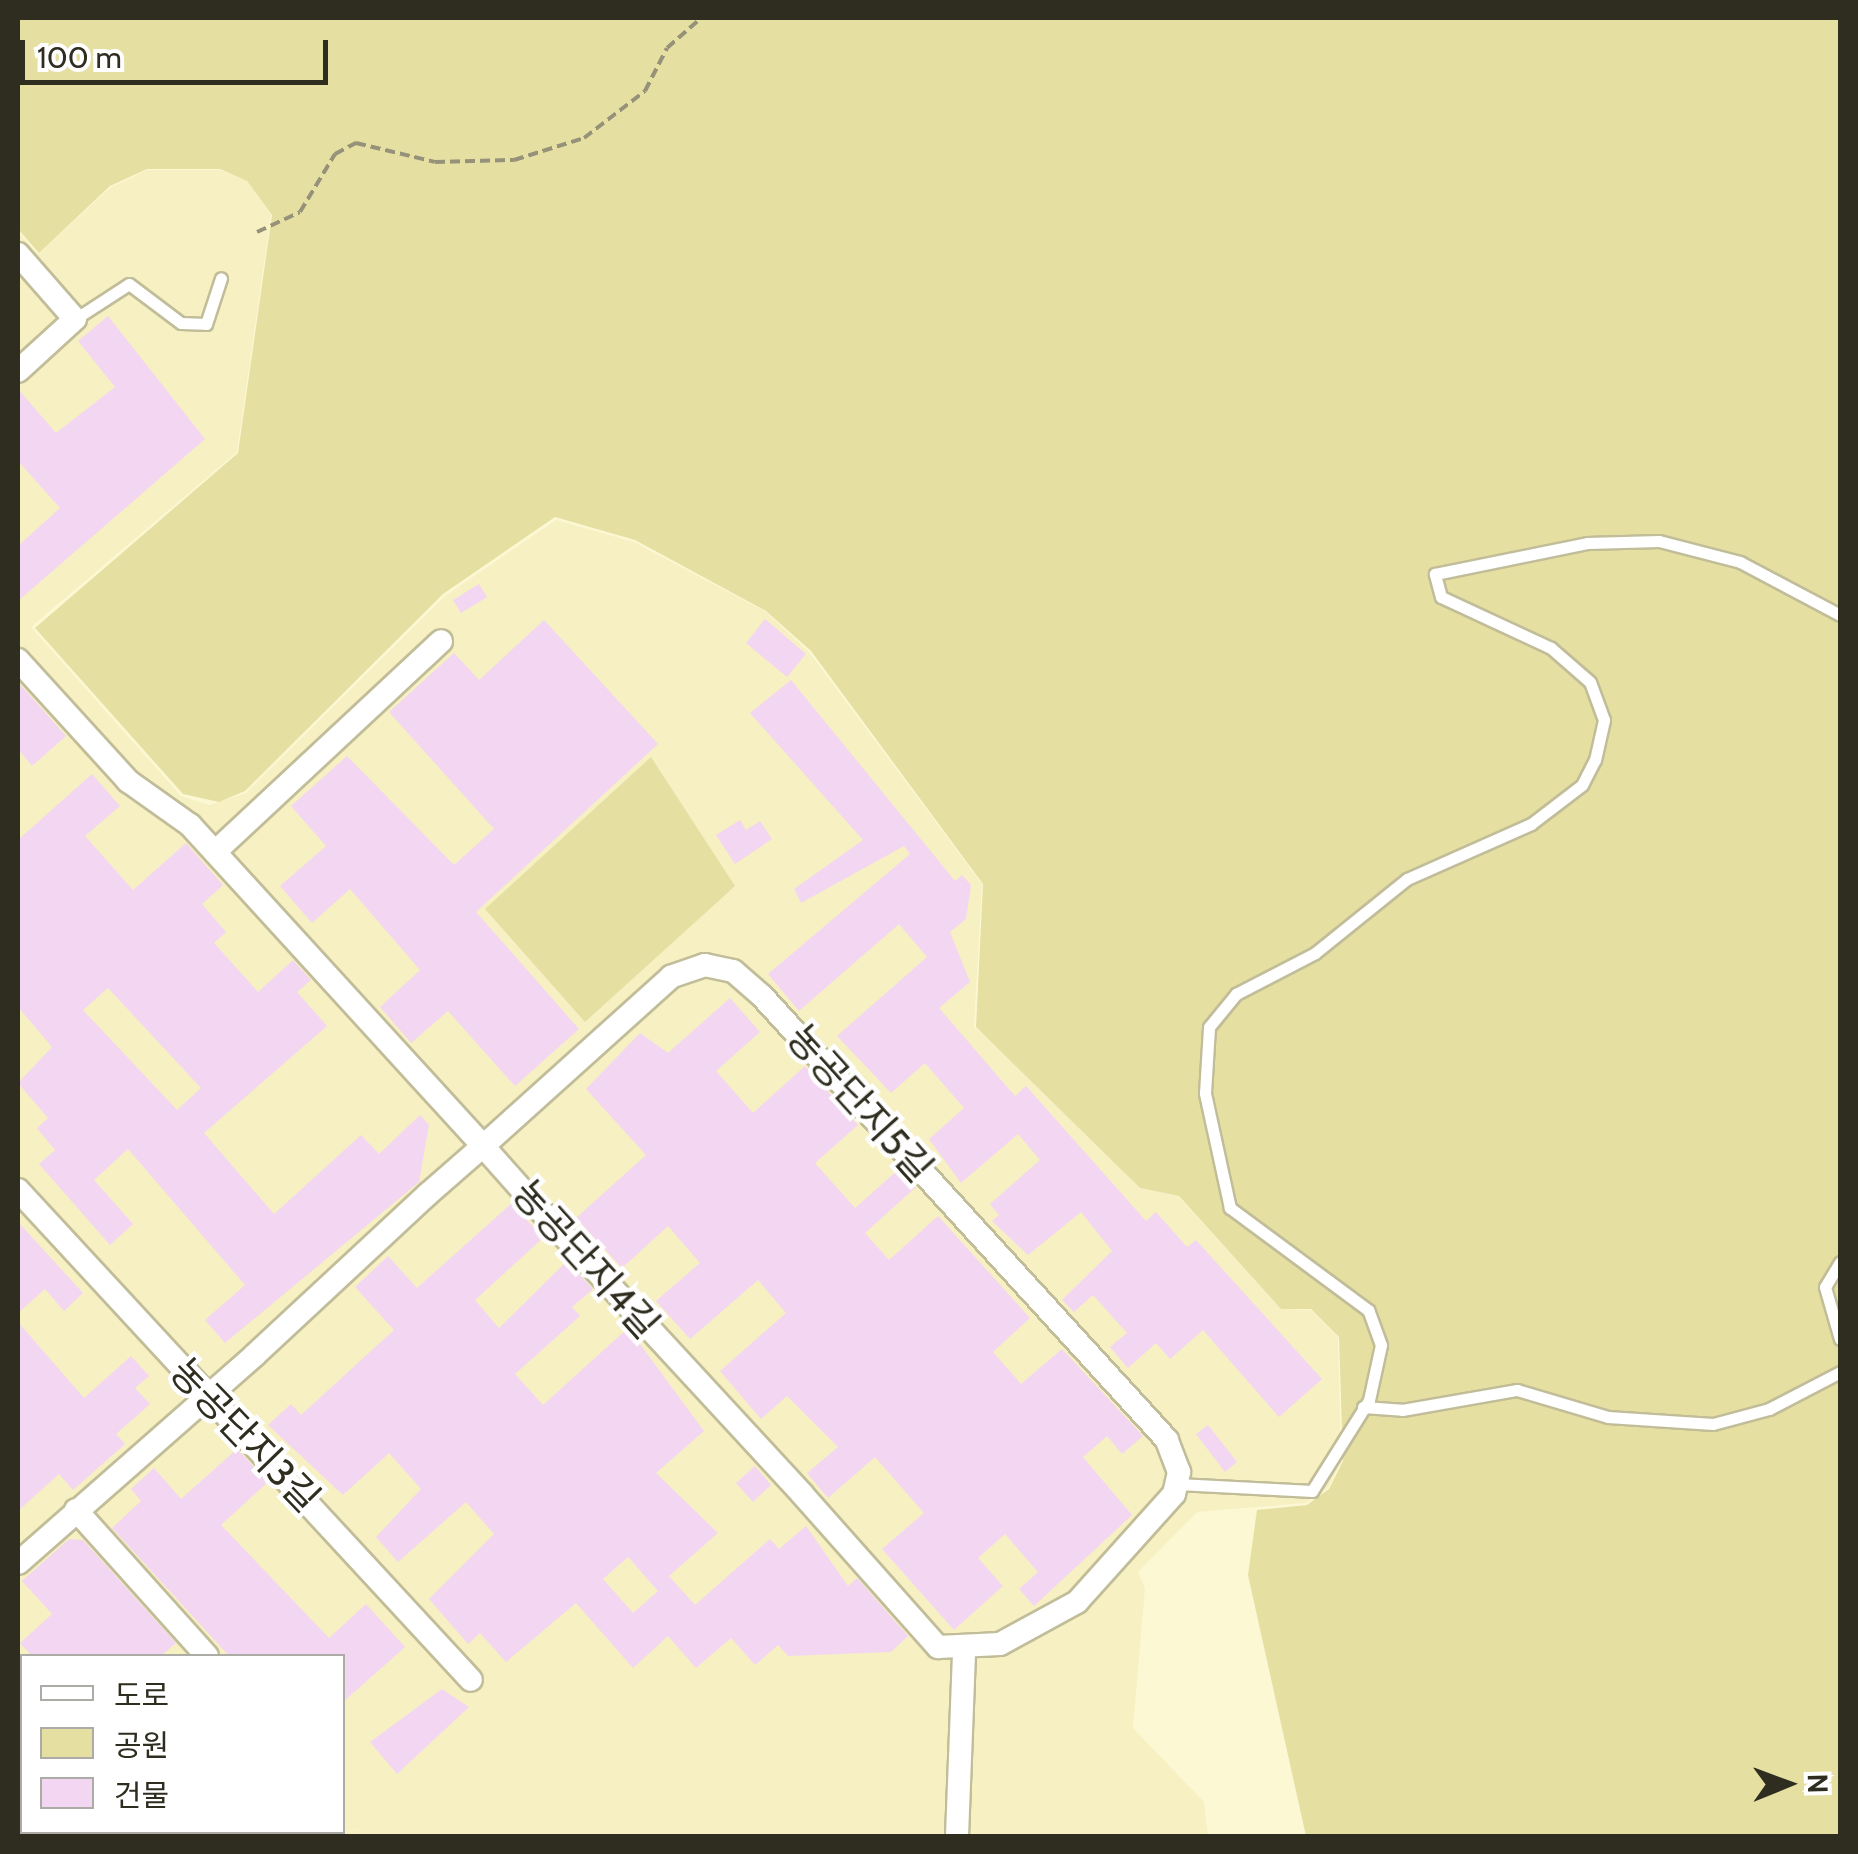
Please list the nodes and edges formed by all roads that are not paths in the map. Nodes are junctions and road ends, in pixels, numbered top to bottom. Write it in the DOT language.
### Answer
graph roads {
  1 [pos="18,254"];
  2 [pos="221,278"];
  3 [pos="75,319"];
  4 [pos="18,371"];
  5 [pos="1840,615"];
  6 [pos="441,641"];
  7 [pos="18,660"];
  8 [pos="215,852"];
  9 [pos="483,1146"];
  10 [pos="18,1190"];
  11 [pos="1840,1262"];
  12 [pos="1840,1339"];
  13 [pos="1840,1372"];
  14 [pos="205,1395"];
  15 [pos="1363,1407"];
  16 [pos="1178,1484"];
  17 [pos="76,1510"];
  18 [pos="18,1563"];
  19 [pos="964,1651"];
  20 [pos="206,1654"];
  21 [pos="470,1680"];
  22 [pos="956,1836"];
  1 -- 3 [label="street"];
  2 -- 3 [label="lane"];
  3 -- 4 [label="street"];
  5 -- 15 [label="lane"];
  6 -- 8 [label="street"];
  7 -- 8 [label="street, 농공단지4길"];
  8 -- 9 [label="street, 농공단지4길"];
  9 -- 14 [label="street, 농공단지5길"];
  9 -- 16 [label="street, 농공단지5길"];
  9 -- 19 [label="street, 농공단지4길"];
  10 -- 14 [label="street, 농공단지3길"];
  11 -- 12 [label="lane"];
  13 -- 15 [label="lane"];
  14 -- 17 [label="street, 농공단지5길"];
  14 -- 21 [label="street, 농공단지3길"];
  15 -- 16 [label="lane"];
  16 -- 19 [label="street"];
  17 -- 18 [label="street, 농공단지5길"];
  17 -- 20 [label="street"];
  19 -- 22 [label="street"];
}
